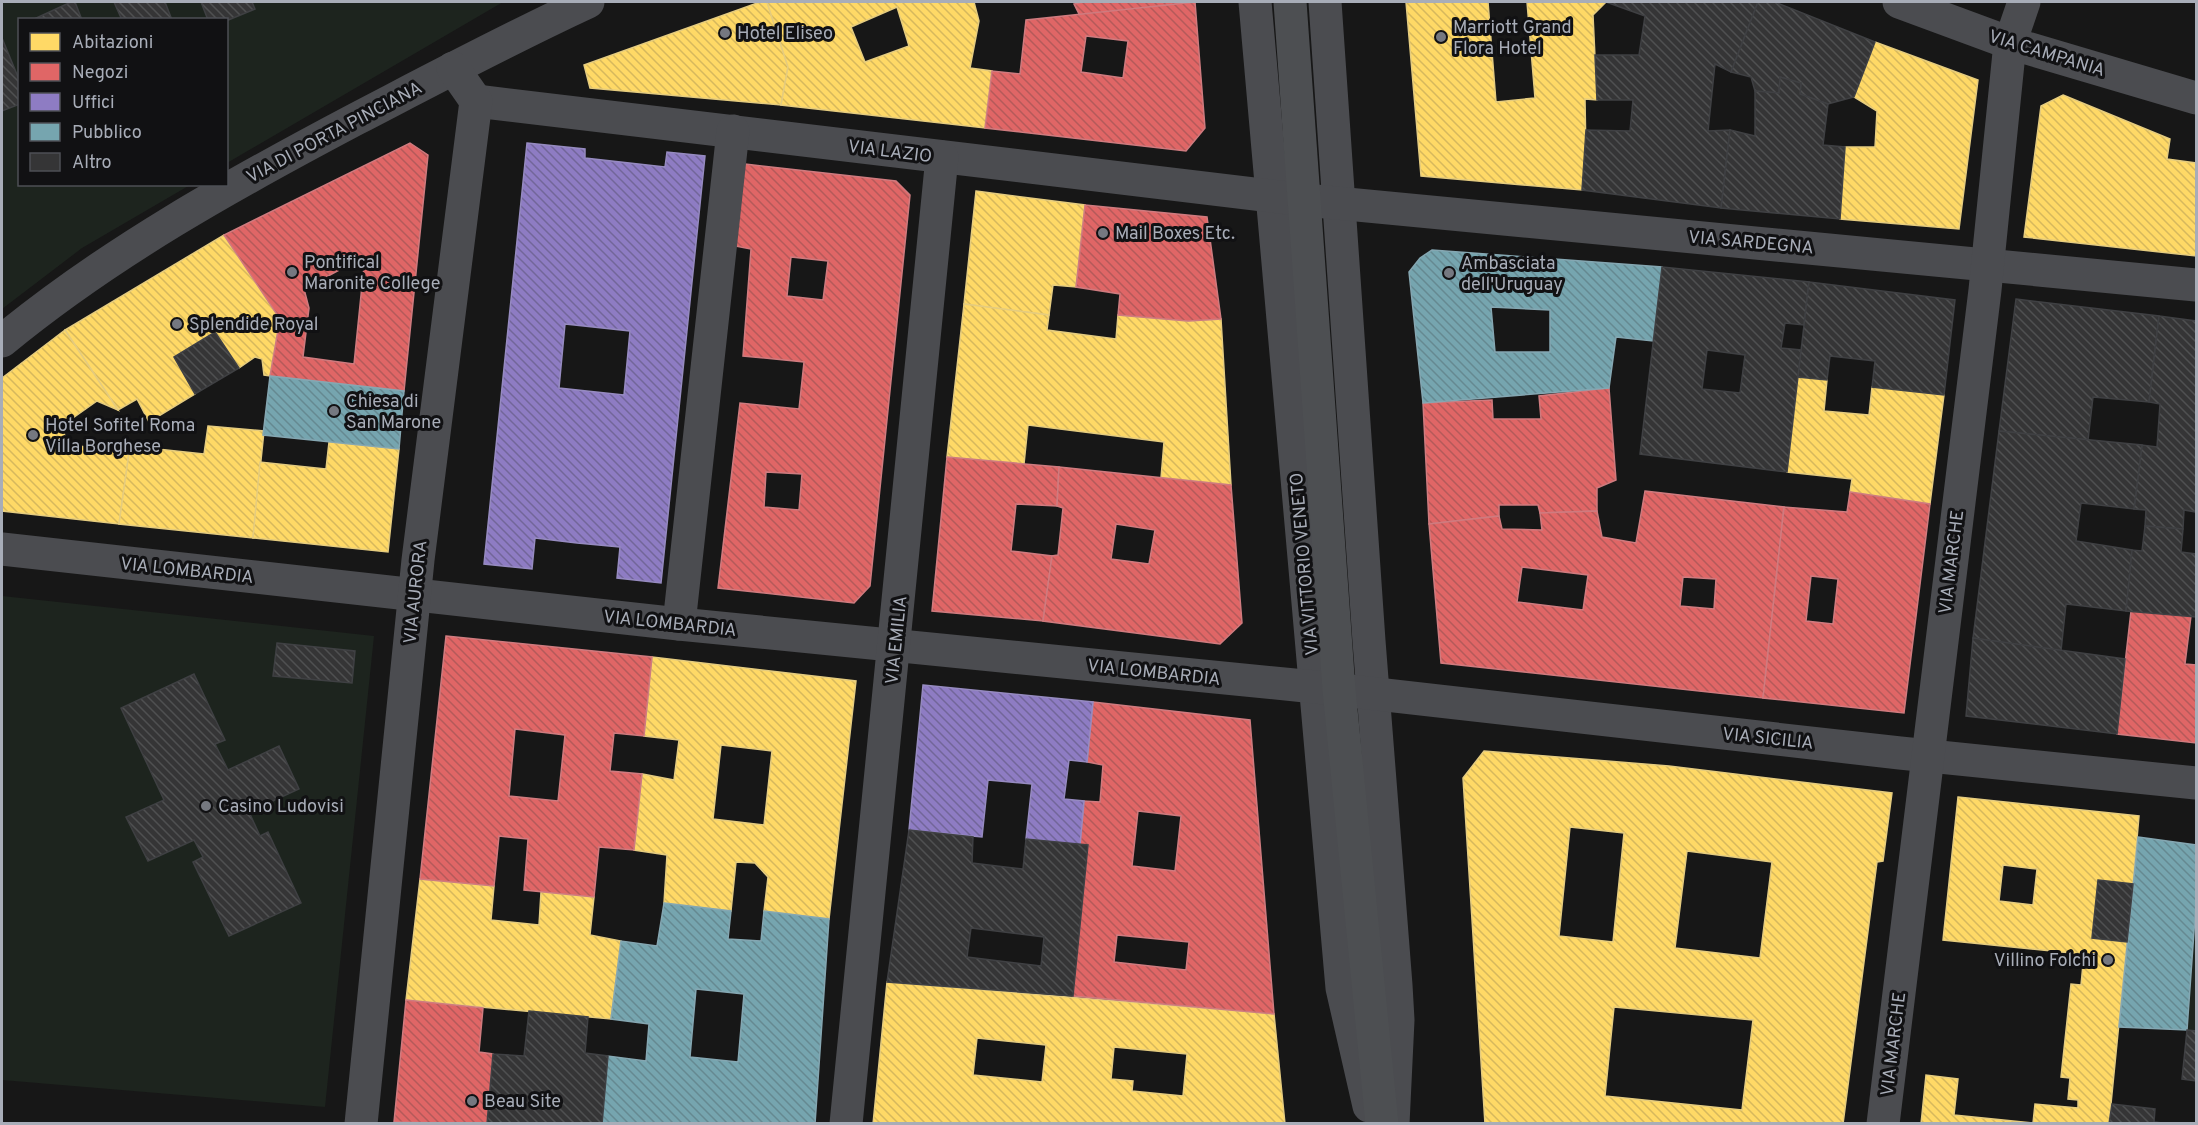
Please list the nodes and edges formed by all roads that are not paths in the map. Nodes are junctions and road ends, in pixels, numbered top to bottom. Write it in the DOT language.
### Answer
graph roads {
  1 [pos="588,2"];
  2 [pos="1255,2"];
  3 [pos="1290,2"];
  4 [pos="1325,2"];
  5 [pos="1899,2"];
  6 [pos="2024,2"];
  7 [pos="2010,44"];
  8 [pos="453,68"];
  9 [pos="2196,98"];
  10 [pos="476,101"];
  11 [pos="733,131"];
  12 [pos="942,157"];
  13 [pos="1289,198"];
  14 [pos="1339,203"];
  15 [pos="1988,264"];
  16 [pos="2196,285"];
  17 [pos="2,341"];
  18 [pos="2,549"];
  19 [pos="415,594"];
  20 [pos="679,624"];
  21 [pos="895,645"];
  22 [pos="1327,688"];
  23 [pos="1373,693"];
  24 [pos="1928,755"];
  25 [pos="2196,783"];
  26 [pos="361,1124"];
  27 [pos="846,1124"];
  28 [pos="1373,1124"];
  29 [pos="1382,1124"];
  30 [pos="1393,1124"];
  31 [pos="1883,1124"];
  1 -- 8 [label="street, VIA DI PORTA PINCIANA"];
  2 -- 13 [label="street, VIA VITTORIO VENETO"];
  3 -- 13 [label="main road, VIA VITTORIO VENETO"];
  4 -- 14 [label="street"];
  5 -- 7 [label="street, VIA CAMPANIA"];
  6 -- 7 [label="street, VIA MARCHE"];
  7 -- 9 [label="street, VIA CAMPANIA"];
  7 -- 15 [label="street, VIA MARCHE"];
  8 -- 10 [label="street"];
  8 -- 17 [label="street, VIA DI PORTA PINCIANA"];
  10 -- 11 [label="street, VIA LAZIO"];
  10 -- 19 [label="street, VIA AURORA"];
  11 -- 12 [label="street, VIA LAZIO"];
  11 -- 20 [label="street"];
  12 -- 13 [label="street, VIA LAZIO"];
  12 -- 21 [label="street, VIA EMILIA"];
  13 -- 14 [label="street, VIA SARDEGNA"];
  13 -- 22 [label="main road, VIA VITTORIO VENETO"];
  14 -- 15 [label="street, VIA SARDEGNA"];
  14 -- 23 [label="street"];
  15 -- 16 [label="street, VIA SARDEGNA"];
  15 -- 24 [label="street, VIA MARCHE"];
  18 -- 19 [label="street, VIA LOMBARDIA"];
  19 -- 20 [label="street, VIA LOMBARDIA"];
  19 -- 26 [label="street, VIA AURORA"];
  20 -- 21 [label="street, VIA LOMBARDIA"];
  21 -- 22 [label="street, VIA LOMBARDIA"];
  21 -- 27 [label="street, VIA EMILIA"];
  22 -- 23 [label="street, VIA SICILIA"];
  22 -- 28 [label="street, VIA VITTORIO VENETO"];
  22 -- 29 [label="main road, VIA VITTORIO VENETO"];
  23 -- 24 [label="street, VIA SICILIA"];
  23 -- 30 [label="street"];
  24 -- 25 [label="street, VIA SICILIA"];
  24 -- 31 [label="street, VIA MARCHE"];
}
